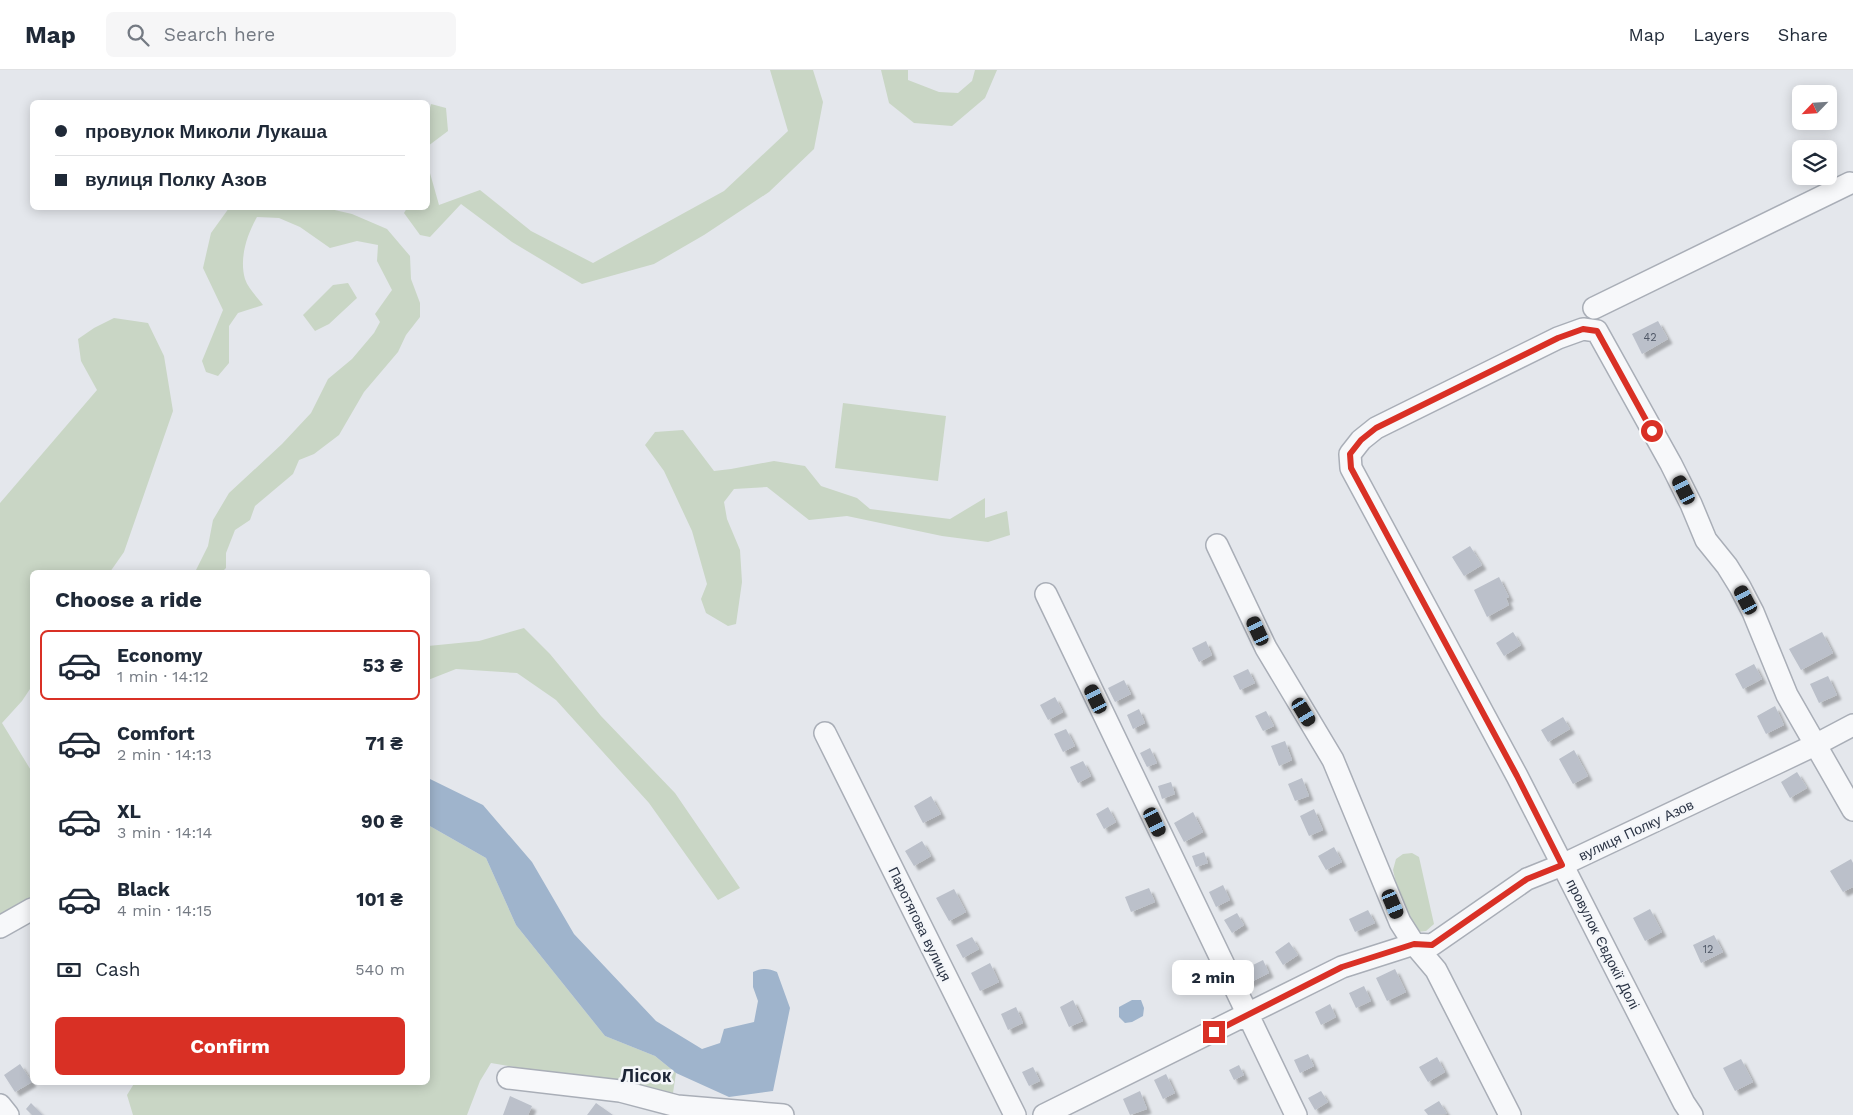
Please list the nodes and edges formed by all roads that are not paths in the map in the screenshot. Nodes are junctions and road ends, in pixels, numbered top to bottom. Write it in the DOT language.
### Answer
graph roads {
  1 [pos="1850,183"];
  2 [pos="1594,308"];
  3 [pos="1217,545"];
  4 [pos="1046,594"];
  5 [pos="1853,725"];
  6 [pos="825,733"];
  7 [pos="1817,744"];
  8 [pos="1853,810"];
  9 [pos="1562,865"];
  10 [pos="30,910"];
  11 [pos="0,927"];
  12 [pos="1414,944"];
  13 [pos="1247,1015"];
  14 [pos="508,1078"];
  15 [pos="0,1104"];
  16 [pos="673,1110"];
  17 [pos="739,1113"];
  18 [pos="8,1115"];
  19 [pos="783,1115"];
  20 [pos="1014,1115"];
  21 [pos="1044,1115"];
  22 [pos="1296,1115"];
  23 [pos="1510,1115"];
  24 [pos="1692,1115"];
  1 -- 2 [label="street"];
  3 -- 12 [label="street"];
  4 -- 13 [label="street"];
  5 -- 7 [label="street, вулиця Полку Азов"];
  6 -- 20 [label="street, Паротягова вулиця"];
  7 -- 8 [label="street"];
  7 -- 9 [label="street, вулиця Полку Азов"];
  7 -- 9 [label="street, провулок Євдокії Долі"];
  9 -- 12 [label="street, вулиця Полку Азов"];
  9 -- 24 [label="street, провулок Євдокії Долі"];
  10 -- 11 [label="street"];
  12 -- 13 [label="street, вулиця Полку Азов"];
  12 -- 23 [label="street"];
  13 -- 21 [label="street, вулиця Полку Азов"];
  13 -- 22 [label="street"];
  14 -- 16 [label="street"];
  15 -- 18 [label="street"];
  16 -- 17 [label="street"];
  17 -- 19 [label="street"];
}
